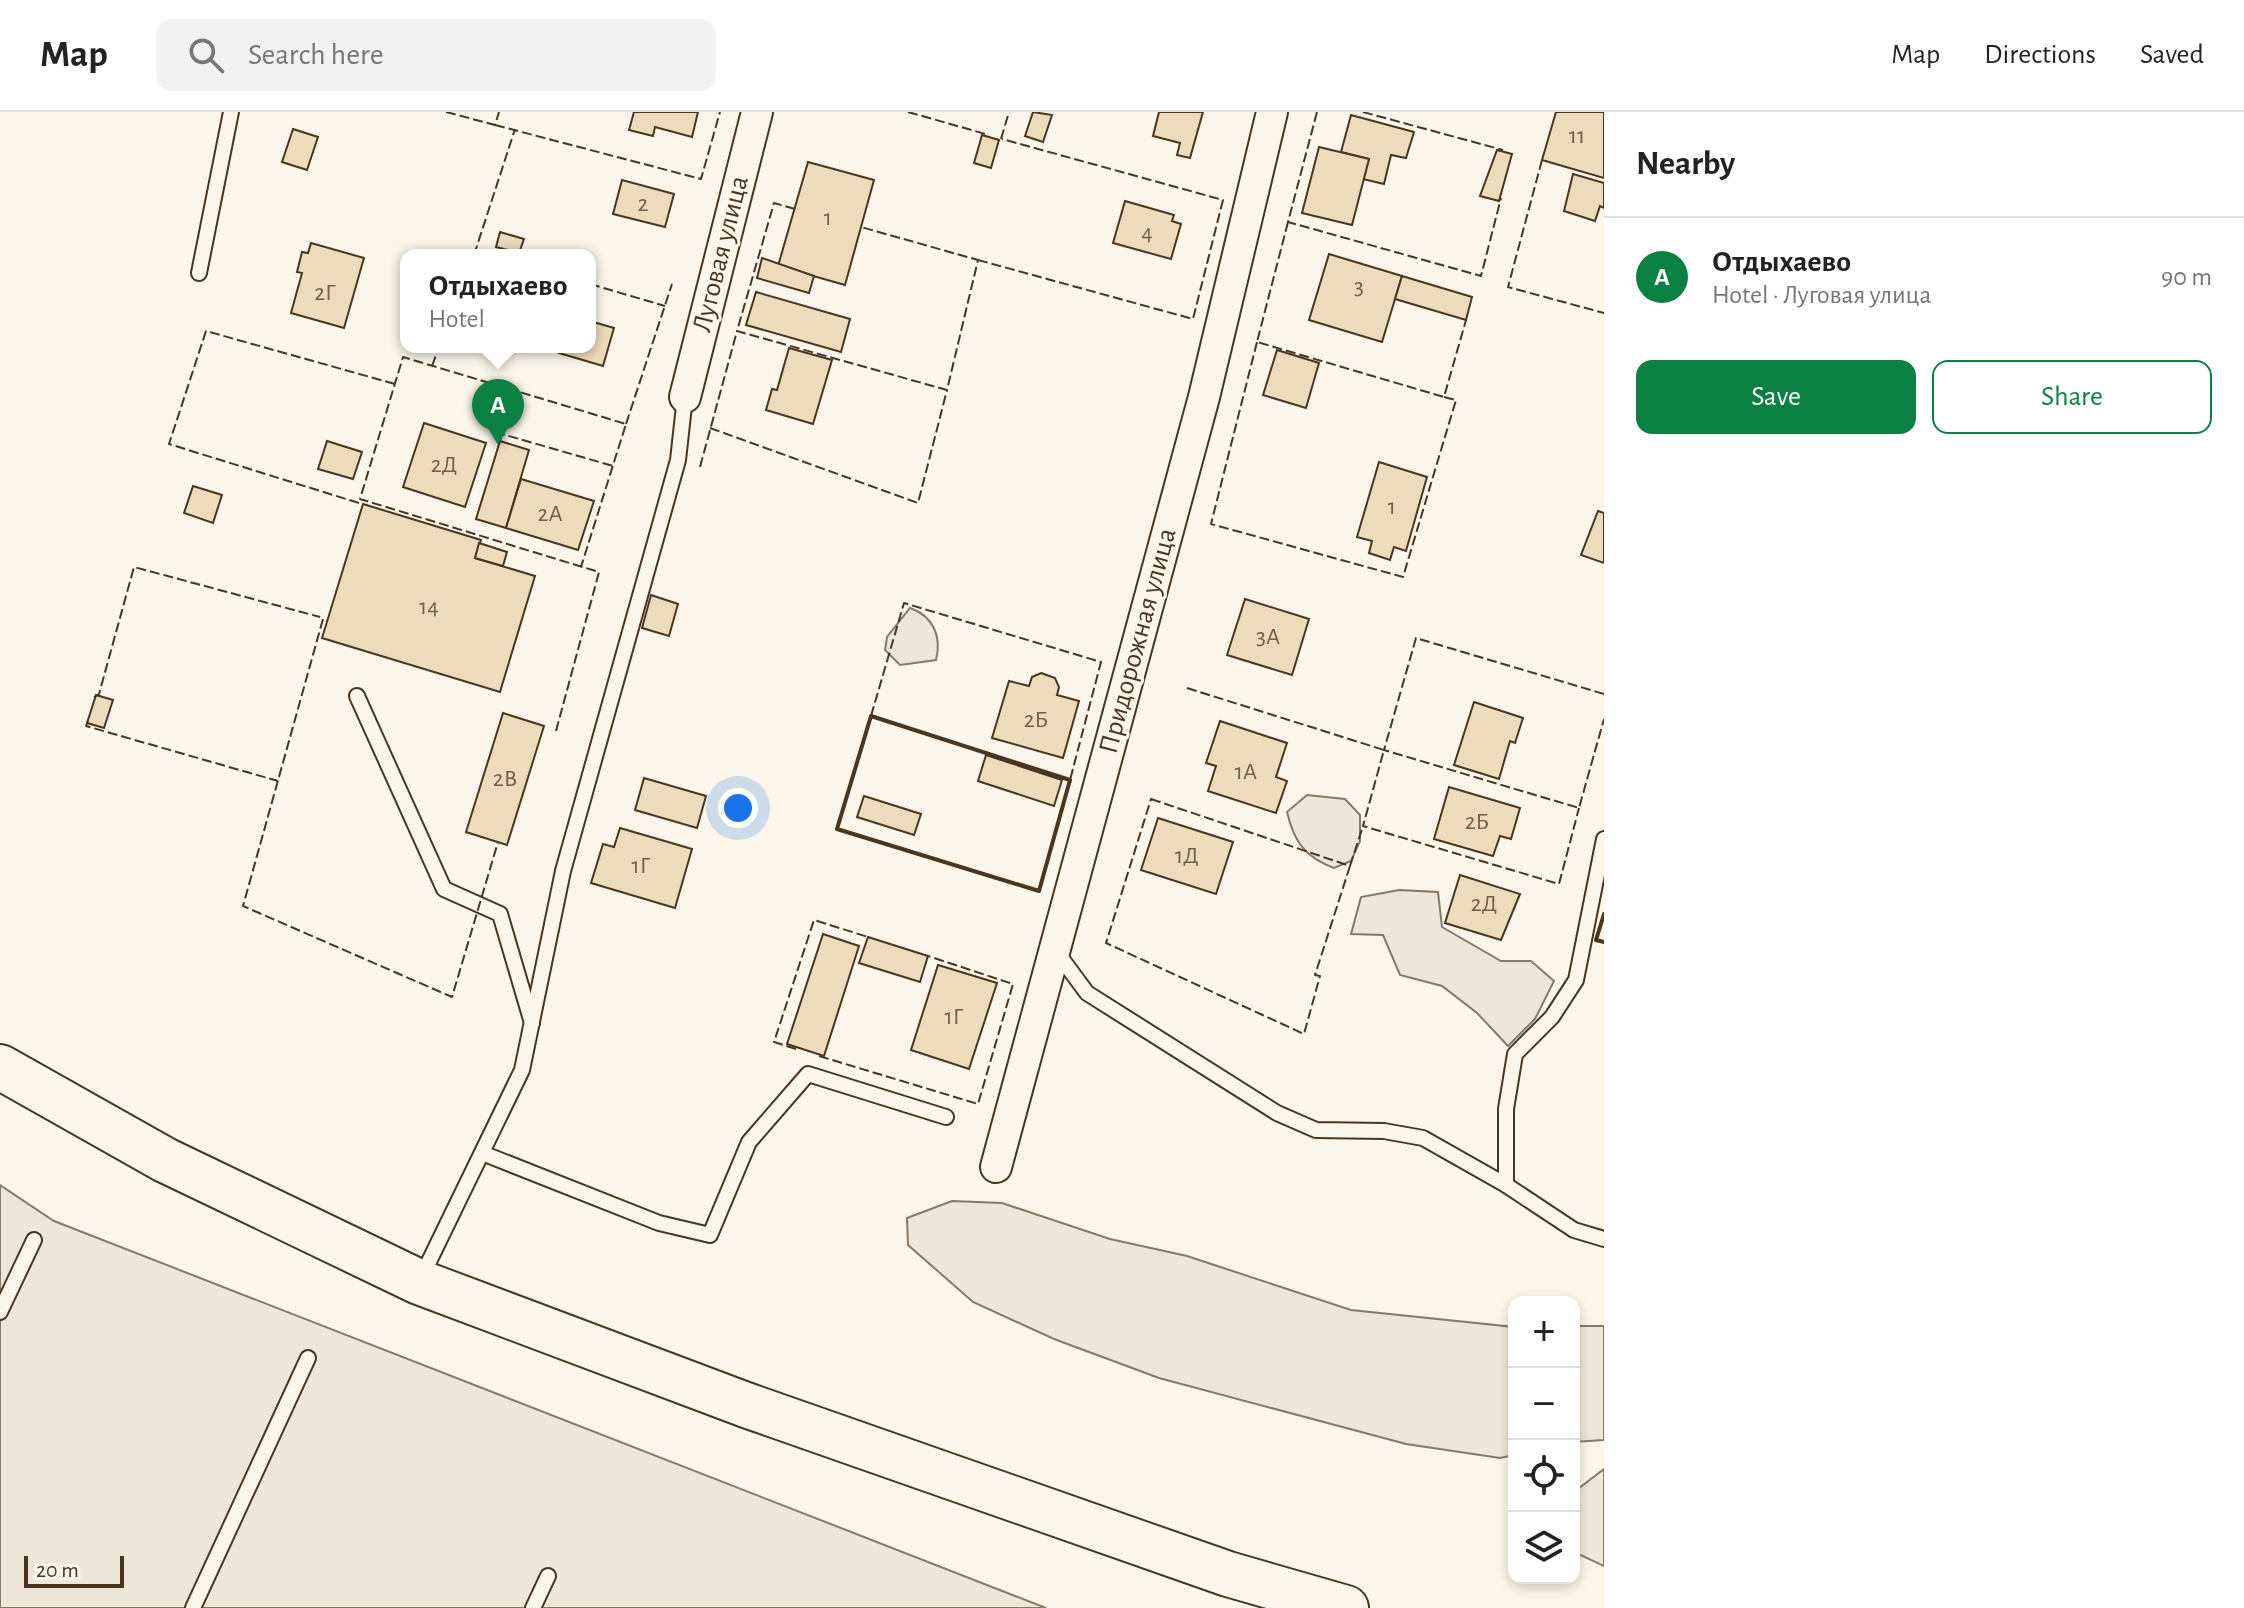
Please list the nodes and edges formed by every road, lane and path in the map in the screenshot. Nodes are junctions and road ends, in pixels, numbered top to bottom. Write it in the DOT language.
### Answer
graph roads {
  1 [pos="231,112"];
  2 [pos="757,112"];
  3 [pos="1272,112"];
  4 [pos="199,273"];
  5 [pos="685,397"];
  6 [pos="357,696"];
  7 [pos="1604,839"];
  8 [pos="1055,949"];
  9 [pos="533,1028"];
  10 [pos="0,1067"];
  11 [pos="946,1117"];
  12 [pos="482,1153"];
  13 [pos="996,1167"];
  14 [pos="1506,1185"];
  15 [pos="1604,1239"];
  16 [pos="34,1240"];
  17 [pos="419,1282"];
  18 [pos="0,1312"];
  19 [pos="308,1358"];
  20 [pos="548,1576"];
  21 [pos="193,1608"];
  22 [pos="533,1608"];
  23 [pos="1346,1608"];
  1 -- 4 [label="lane"];
  2 -- 5 [label="street, Луговая улица"];
  3 -- 8 [label="street, Придорожная улица"];
  5 -- 9 [label="lane"];
  6 -- 9 [label="lane"];
  7 -- 14 [label="lane"];
  8 -- 13 [label="street, Придорожная улица"];
  8 -- 14 [label="lane"];
  9 -- 12 [label="lane"];
  10 -- 17 [label="highway"];
  11 -- 12 [label="lane"];
  12 -- 17 [label="lane"];
  14 -- 15 [label="lane"];
  16 -- 18 [label="lane"];
  17 -- 23 [label="highway"];
  19 -- 21 [label="lane"];
  20 -- 22 [label="lane"];
}
